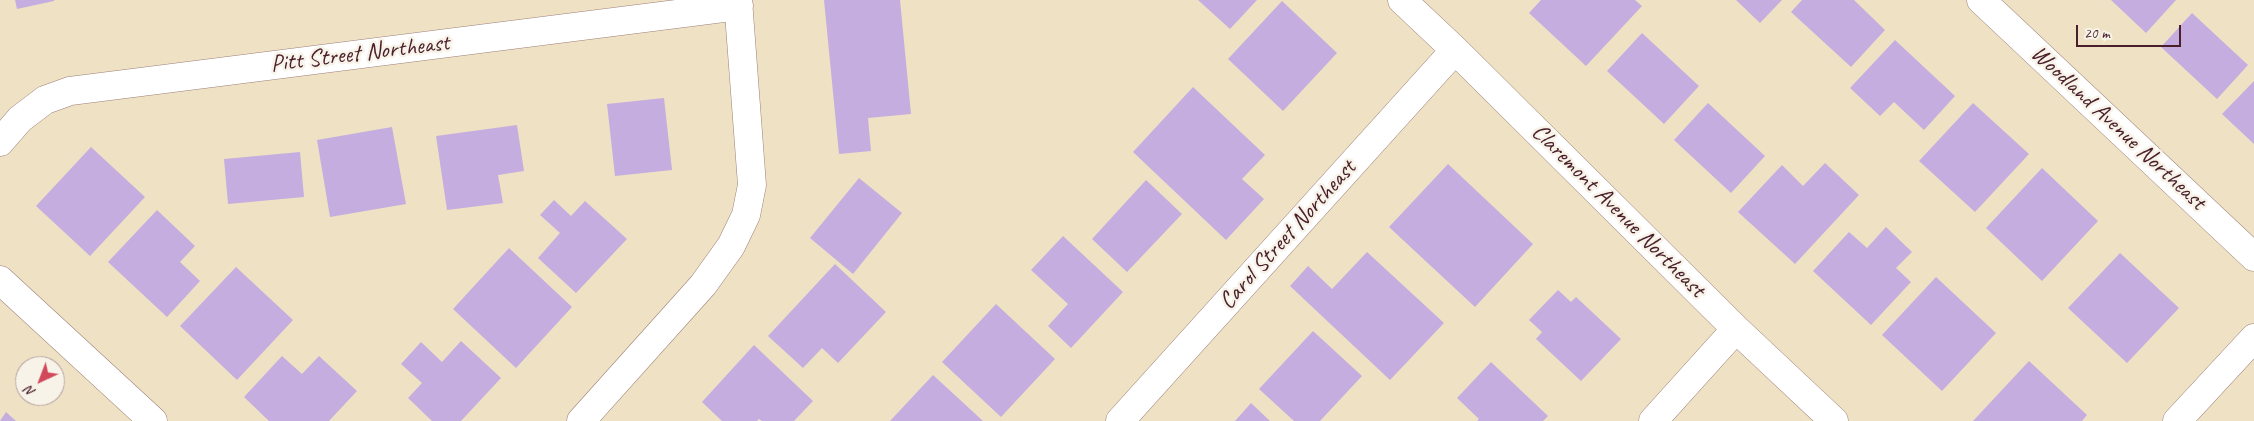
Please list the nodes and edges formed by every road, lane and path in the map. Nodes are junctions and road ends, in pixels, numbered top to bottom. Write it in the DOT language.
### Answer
graph roads {
  1 [pos="1402,0"];
  2 [pos="1981,0"];
  3 [pos="738,3"];
  4 [pos="1455,50"];
  5 [pos="0,142"];
  6 [pos="2254,257"];
  7 [pos="0,280"];
  8 [pos="1736,329"];
  9 [pos="2254,338"];
  10 [pos="153,421"];
  11 [pos="580,421"];
  12 [pos="1120,421"];
  13 [pos="1653,421"];
  14 [pos="1834,421"];
  15 [pos="2177,421"];
  1 -- 4 [label="street, Claremont Avenue Northeast"];
  2 -- 6 [label="street, Woodland Avenue Northeast"];
  3 -- 5 [label="street, Pitt Street Northeast"];
  3 -- 11 [label="street"];
  4 -- 8 [label="street, Claremont Avenue Northeast"];
  4 -- 12 [label="street, Carol Street Northeast"];
  7 -- 10 [label="street"];
  8 -- 13 [label="street"];
  8 -- 14 [label="street, Claremont Avenue Northeast"];
  9 -- 15 [label="street"];
}
